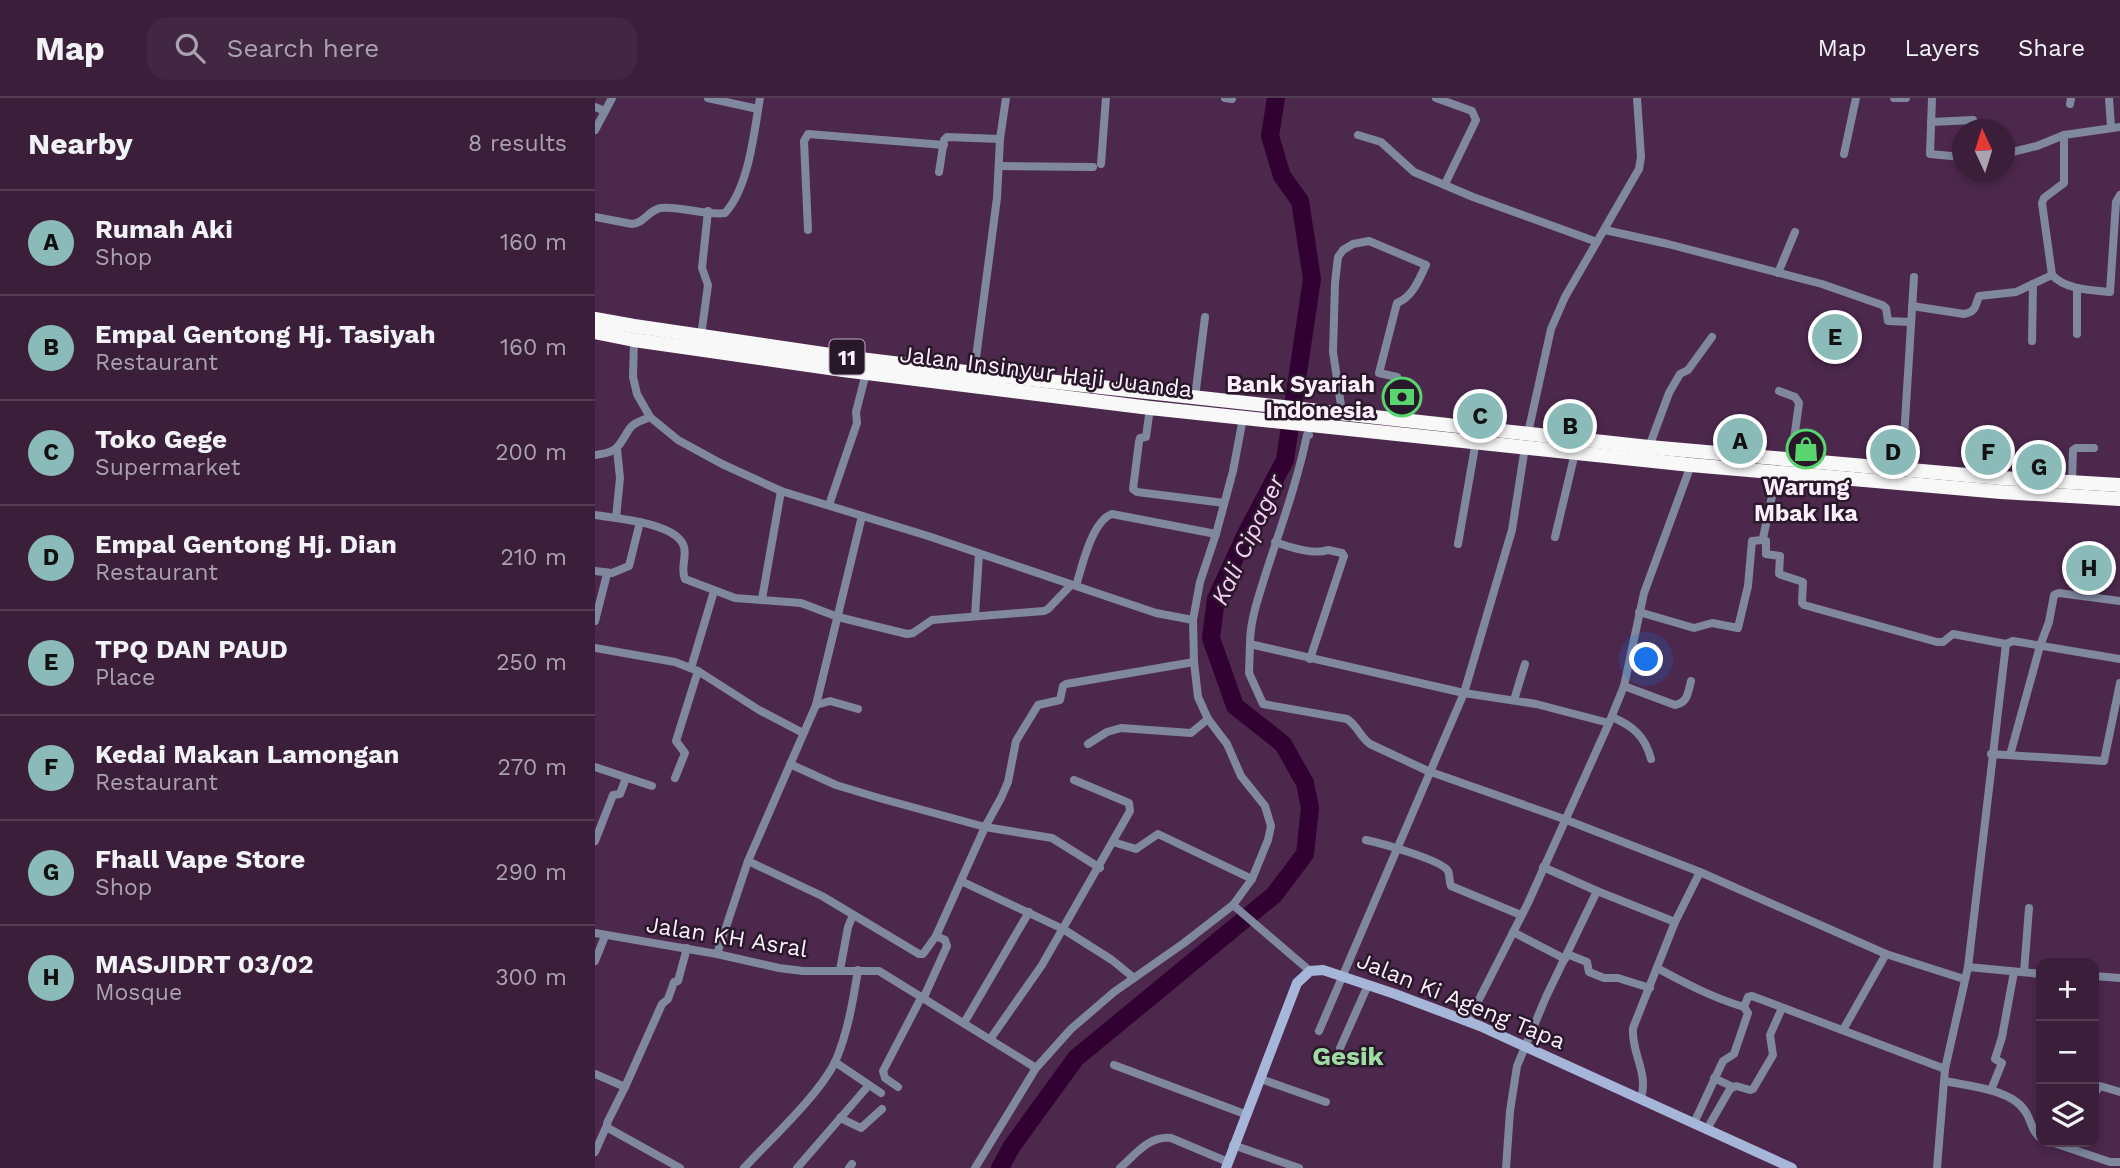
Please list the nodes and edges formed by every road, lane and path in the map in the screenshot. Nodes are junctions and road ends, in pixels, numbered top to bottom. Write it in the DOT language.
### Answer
graph roads {
  1 [pos="612,98"];
  2 [pos="708,98"];
  3 [pos="760,98"];
  4 [pos="1006,98"];
  5 [pos="1106,98"];
  6 [pos="1225,98"];
  7 [pos="1436,98"];
  8 [pos="1637,98"];
  9 [pos="1856,98"];
  10 [pos="1894,98"];
  11 [pos="1906,98"];
  12 [pos="1932,98"];
  13 [pos="2109,98"];
  14 [pos="1232,99"];
  15 [pos="595,107"];
  16 [pos="758,108"];
  17 [pos="605,111"];
  18 [pos="1952,121"];
  19 [pos="1931,122"];
  20 [pos="2115,127"];
  21 [pos="595,130"];
  22 [pos="1358,135"];
  23 [pos="2064,135"];
  24 [pos="1000,139"];
  25 [pos="944,145"];
  26 [pos="2015,151"];
  27 [pos="1844,154"];
  28 [pos="1952,156"];
  29 [pos="999,166"];
  30 [pos="939,172"];
  31 [pos="1437,180"];
  32 [pos="2120,195"];
  33 [pos="708,211"];
  34 [pos="595,217"];
  35 [pos="808,230"];
  36 [pos="1605,230"];
  37 [pos="1795,232"];
  38 [pos="1597,242"];
  39 [pos="1778,273"];
  40 [pos="2052,275"];
  41 [pos="1914,277"];
  42 [pos="2033,284"];
  43 [pos="2077,288"];
  44 [pos="1912,306"];
  45 [pos="1205,317"];
  46 [pos="595,319"];
  47 [pos="1911,322"];
  48 [pos="595,332"];
  49 [pos="2077,334"];
  50 [pos="701,336"];
  51 [pos="1712,337"];
  52 [pos="633,340"];
  53 [pos="2032,341"];
  54 [pos="843,363"];
  55 [pos="866,373"];
  56 [pos="974,373"];
  57 [pos="1779,391"];
  58 [pos="1100,394"];
  59 [pos="1195,397"];
  60 [pos="1150,408"];
  61 [pos="1342,412"];
  62 [pos="650,417"];
  63 [pos="1243,418"];
  64 [pos="1391,418"];
  65 [pos="1314,430"];
  66 [pos="1527,440"];
  67 [pos="1476,441"];
  68 [pos="1649,447"];
  69 [pos="2094,447"];
  70 [pos="617,449"];
  71 [pos="1575,453"];
  72 [pos="595,455"];
  73 [pos="1791,461"];
  74 [pos="1691,465"];
  75 [pos="1902,470"];
  76 [pos="1777,473"];
  77 [pos="2072,482"];
  78 [pos="2001,485"];
  79 [pos="2120,485"];
  80 [pos="2037,488"];
  81 [pos="781,491"];
  82 [pos="2120,499"];
  83 [pos="1224,503"];
  84 [pos="829,505"];
  85 [pos="595,515"];
  86 [pos="862,516"];
  87 [pos="616,518"];
  88 [pos="640,522"];
  89 [pos="1216,534"];
  90 [pos="1555,537"];
  91 [pos="1762,540"];
  92 [pos="1275,542"];
  93 [pos="1458,544"];
  94 [pos="979,554"];
  95 [pos="595,571"];
  96 [pos="607,574"];
  97 [pos="1074,585"];
  98 [pos="714,591"];
  99 [pos="762,599"];
  100 [pos="2120,601"];
  101 [pos="1639,612"];
  102 [pos="975,616"];
  103 [pos="838,617"];
  104 [pos="1193,620"];
  105 [pos="595,621"];
  106 [pos="1250,644"];
  107 [pos="2006,644"];
  108 [pos="2041,644"];
  109 [pos="595,648"];
  110 [pos="1310,659"];
  111 [pos="2120,659"];
  112 [pos="1193,662"];
  113 [pos="1525,664"];
  114 [pos="695,670"];
  115 [pos="1691,681"];
  116 [pos="2120,683"];
  117 [pos="1624,686"];
  118 [pos="1464,693"];
  119 [pos="1514,700"];
  120 [pos="816,705"];
  121 [pos="858,709"];
  122 [pos="1208,719"];
  123 [pos="1610,720"];
  124 [pos="803,733"];
  125 [pos="1089,744"];
  126 [pos="1991,754"];
  127 [pos="2010,755"];
  128 [pos="1651,759"];
  129 [pos="790,764"];
  130 [pos="595,767"];
  131 [pos="1429,771"];
  132 [pos="626,778"];
  133 [pos="675,778"];
  134 [pos="1074,780"];
  135 [pos="652,786"];
  136 [pos="1564,819"];
  137 [pos="985,827"];
  138 [pos="1366,840"];
  139 [pos="595,841"];
  140 [pos="1113,842"];
  141 [pos="1398,848"];
  142 [pos="748,861"];
  143 [pos="1543,867"];
  144 [pos="1100,868"];
  145 [pos="1700,872"];
  146 [pos="1252,878"];
  147 [pos="961,881"];
  148 [pos="1597,891"];
  149 [pos="1235,907"];
  150 [pos="2029,908"];
  151 [pos="1029,912"];
  152 [pos="853,915"];
  153 [pos="1521,915"];
  154 [pos="1675,922"];
  155 [pos="1063,929"];
  156 [pos="1513,932"];
  157 [pos="595,933"];
  158 [pos="605,936"];
  159 [pos="936,936"];
  160 [pos="687,948"];
  161 [pos="717,954"];
  162 [pos="1886,954"];
  163 [pos="1566,957"];
  164 [pos="595,961"];
  165 [pos="1968,967"];
  166 [pos="1657,968"];
  167 [pos="841,970"];
  168 [pos="858,970"];
  169 [pos="1310,971"];
  170 [pos="2019,972"];
  171 [pos="2036,974"];
  172 [pos="2099,976"];
  173 [pos="1344,977"];
  174 [pos="1134,978"];
  175 [pos="2120,978"];
  176 [pos="1964,979"];
  177 [pos="1368,985"];
  178 [pos="1650,988"];
  179 [pos="923,997"];
  180 [pos="1744,1007"];
  181 [pos="1782,1008"];
  182 [pos="1468,1021"];
  183 [pos="964,1024"];
  184 [pos="1843,1030"];
  185 [pos="1319,1031"];
  186 [pos="991,1038"];
  187 [pos="1340,1048"];
  188 [pos="1526,1048"];
  189 [pos="835,1062"];
  190 [pos="1114,1065"];
  191 [pos="1036,1068"];
  192 [pos="1945,1069"];
  193 [pos="595,1074"];
  194 [pos="1714,1078"];
  195 [pos="1261,1079"];
  196 [pos="1945,1081"];
  197 [pos="869,1085"];
  198 [pos="625,1087"];
  199 [pos="898,1087"];
  200 [pos="1733,1087"];
  201 [pos="2099,1087"];
  202 [pos="1991,1090"];
  203 [pos="2120,1092"];
  204 [pos="881,1093"];
  205 [pos="1641,1098"];
  206 [pos="1326,1102"];
  207 [pos="882,1109"];
  208 [pos="1245,1114"];
  209 [pos="840,1118"];
  210 [pos="1694,1123"];
  211 [pos="607,1125"];
  212 [pos="1707,1129"];
  213 [pos="2036,1135"];
  214 [pos="1233,1145"];
  215 [pos="2067,1147"];
  216 [pos="595,1152"];
  217 [pos="2120,1162"];
  218 [pos="1227,1165"];
  219 [pos="680,1168"];
  220 [pos="744,1168"];
  221 [pos="797,1168"];
  222 [pos="975,1168"];
  223 [pos="1120,1168"];
  224 [pos="1299,1168"];
  225 [pos="1506,1168"];
  226 [pos="1792,1168"];
  227 [pos="1937,1168"];
  1 -- 17 [label="street"];
  2 -- 16 [label="street"];
  3 -- 16 [label="street"];
  4 -- 24 [label="street"];
  5 -- 29 [label="street"];
  6 -- 14 [label="street"];
  7 -- 31 [label="street"];
  8 -- 36 [label="street"];
  9 -- 27 [label="street"];
  10 -- 11 [label="street"];
  12 -- 19 [label="street"];
  13 -- 20 [label="street"];
  15 -- 17 [label="street"];
  16 -- 33 [label="street"];
  17 -- 21 [label="street"];
  18 -- 19 [label="street"];
  19 -- 28 [label="street"];
  20 -- 23 [label="street"];
  22 -- 31 [label="street"];
  23 -- 26 [label="street"];
  23 -- 40 [label="street"];
  24 -- 25 [label="street"];
  24 -- 29 [label="street"];
  25 -- 30 [label="street"];
  25 -- 35 [label="street"];
  29 -- 56 [label="street"];
  31 -- 38 [label="street"];
  32 -- 43 [label="street"];
  33 -- 34 [label="street"];
  33 -- 50 [label="street"];
  36 -- 38 [label="street"];
  36 -- 39 [label="street"];
  37 -- 39 [label="street"];
  38 -- 66 [label="street"];
  39 -- 47 [label="street"];
  40 -- 42 [label="street"];
  40 -- 43 [label="street"];
  41 -- 44 [label="street"];
  42 -- 44 [label="street"];
  42 -- 53 [label="street"];
  43 -- 49 [label="street"];
  44 -- 47 [label="street"];
  45 -- 59 [label="street"];
  46 -- 50 [label="highway, Jalan Insinyur Haji Juanda / 11"];
  47 -- 75 [label="street"];
  48 -- 52 [label="highway, Jalan Insinyur Haji Juanda / 11"];
  50 -- 54 [label="highway, Jalan Insinyur Haji Juanda / 11"];
  51 -- 68 [label="street"];
  52 -- 54 [label="highway, Jalan Insinyur Haji Juanda / 11"];
  52 -- 62 [label="street"];
  54 -- 55 [label="highway, Jalan Insinyur Haji Juanda / 11"];
  54 -- 56 [label="highway, Jalan Insinyur Haji Juanda / 11"];
  55 -- 58 [label="highway, Jalan Insinyur Haji Juanda / 11"];
  55 -- 84 [label="street"];
  56 -- 58 [label="highway, Jalan Insinyur Haji Juanda / 11"];
  57 -- 73 [label="street"];
  58 -- 59 [label="highway, Jalan Insinyur Haji Juanda / 11"];
  58 -- 60 [label="highway, Jalan Insinyur Haji Juanda / 11"];
  59 -- 61 [label="highway, Jalan Insinyur Haji Juanda / 11"];
  60 -- 63 [label="highway, Jalan Insinyur Haji Juanda / 11"];
  60 -- 83 [label="street"];
  61 -- 64 [label="highway, Jalan Insinyur Haji Juanda / 11"];
  61 -- 64 [label="street"];
  62 -- 70 [label="street"];
  62 -- 81 [label="street"];
  63 -- 65 [label="highway, Jalan Insinyur Haji Juanda / 11"];
  63 -- 83 [label="street"];
  64 -- 66 [label="highway, Jalan Insinyur Haji Juanda / 11"];
  65 -- 67 [label="highway, Jalan Insinyur Haji Juanda / 11"];
  65 -- 92 [label="street"];
  66 -- 67 [label="highway, Jalan Insinyur Haji Juanda / 11"];
  66 -- 68 [label="highway, Jalan Insinyur Haji Juanda / 11"];
  66 -- 71 [label="highway, Jalan Insinyur Haji Juanda / 11"];
  66 -- 118 [label="street"];
  67 -- 93 [label="street"];
  68 -- 73 [label="highway, Jalan Insinyur Haji Juanda / 11"];
  69 -- 77 [label="street"];
  70 -- 72 [label="street"];
  70 -- 87 [label="street"];
  71 -- 74 [label="highway, Jalan Insinyur Haji Juanda / 11"];
  71 -- 90 [label="street"];
  73 -- 75 [label="highway, Jalan Insinyur Haji Juanda / 11"];
  74 -- 76 [label="highway, Jalan Insinyur Haji Juanda / 11"];
  74 -- 101 [label="street"];
  75 -- 78 [label="highway, Jalan Insinyur Haji Juanda / 11"];
  76 -- 78 [label="highway, Jalan Insinyur Haji Juanda / 11"];
  76 -- 91 [label="street"];
  77 -- 79 [label="highway, Jalan Insinyur Haji Juanda / 11"];
  77 -- 80 [label="highway, Jalan Insinyur Haji Juanda / 11"];
  78 -- 80 [label="highway, Jalan Insinyur Haji Juanda / 11"];
  80 -- 82 [label="highway, Jalan Insinyur Haji Juanda / 11"];
  81 -- 84 [label="street"];
  81 -- 99 [label="street"];
  83 -- 89 [label="street"];
  84 -- 86 [label="street"];
  85 -- 87 [label="street"];
  86 -- 94 [label="street"];
  86 -- 103 [label="street"];
  87 -- 88 [label="street"];
  88 -- 96 [label="street"];
  88 -- 98 [label="street"];
  89 -- 97 [label="street"];
  89 -- 104 [label="street"];
  91 -- 101 [label="street"];
  91 -- 107 [label="street"];
  92 -- 106 [label="street"];
  92 -- 110 [label="street"];
  94 -- 97 [label="street"];
  94 -- 102 [label="street"];
  95 -- 96 [label="street"];
  96 -- 105 [label="street"];
  97 -- 102 [label="street"];
  97 -- 104 [label="street"];
  98 -- 99 [label="street"];
  98 -- 114 [label="street"];
  99 -- 103 [label="street"];
  100 -- 108 [label="street"];
  101 -- 117 [label="street"];
  102 -- 103 [label="street"];
  103 -- 120 [label="street"];
  104 -- 112 [label="street"];
  106 -- 110 [label="street"];
  106 -- 131 [label="street"];
  107 -- 108 [label="street"];
  107 -- 126 [label="street"];
  108 -- 111 [label="street"];
  108 -- 127 [label="street"];
  109 -- 114 [label="street"];
  110 -- 118 [label="street"];
  112 -- 122 [label="street"];
  112 -- 137 [label="street"];
  113 -- 119 [label="street"];
  114 -- 124 [label="street"];
  114 -- 133 [label="street"];
  115 -- 117 [label="street"];
  116 -- 127 [label="street"];
  117 -- 123 [label="street"];
  118 -- 119 [label="street"];
  118 -- 131 [label="street"];
  119 -- 123 [label="street"];
  120 -- 121 [label="street"];
  120 -- 124 [label="street"];
  122 -- 125 [label="street"];
  122 -- 146 [label="street"];
  123 -- 128 [label="street"];
  123 -- 136 [label="street"];
  124 -- 129 [label="street"];
  126 -- 127 [label="street"];
  126 -- 165 [label="street"];
  129 -- 137 [label="street"];
  129 -- 142 [label="street"];
  130 -- 132 [label="street"];
  131 -- 136 [label="street"];
  131 -- 141 [label="street"];
  132 -- 135 [label="street"];
  132 -- 139 [label="street"];
  134 -- 140 [label="street"];
  136 -- 143 [label="street"];
  136 -- 145 [label="street"];
  137 -- 144 [label="street"];
  137 -- 147 [label="street"];
  138 -- 141 [label="street"];
  140 -- 144 [label="street"];
  140 -- 146 [label="street"];
  141 -- 153 [label="street"];
  141 -- 173 [label="street"];
  142 -- 152 [label="street"];
  142 -- 161 [label="street"];
  143 -- 148 [label="street"];
  143 -- 153 [label="street"];
  144 -- 155 [label="street"];
  145 -- 154 [label="street"];
  145 -- 162 [label="street"];
  146 -- 149 [label="street"];
  147 -- 151 [label="street"];
  147 -- 159 [label="street"];
  148 -- 154 [label="street"];
  148 -- 163 [label="street"];
  149 -- 169 [label="street"];
  149 -- 174 [label="street"];
  150 -- 170 [label="street"];
  151 -- 155 [label="street"];
  151 -- 183 [label="street"];
  152 -- 159 [label="street"];
  152 -- 167 [label="street"];
  153 -- 156 [label="street"];
  154 -- 166 [label="street"];
  155 -- 174 [label="street"];
  155 -- 186 [label="street"];
  156 -- 163 [label="street"];
  156 -- 182 [label="street"];
  157 -- 158 [label="street, Jalan KH Asral"];
  158 -- 160 [label="street, Jalan KH Asral"];
  158 -- 164 [label="street"];
  159 -- 179 [label="street"];
  160 -- 161 [label="street, Jalan KH Asral"];
  160 -- 198 [label="street"];
  161 -- 167 [label="street, Jalan KH Asral"];
  162 -- 176 [label="street"];
  162 -- 184 [label="street"];
  163 -- 178 [label="street"];
  163 -- 188 [label="street"];
  165 -- 170 [label="street"];
  165 -- 176 [label="street"];
  166 -- 178 [label="street"];
  166 -- 180 [label="street"];
  167 -- 168 [label="street, Jalan KH Asral"];
  168 -- 179 [label="street, Jalan KH Asral"];
  168 -- 189 [label="street"];
  169 -- 173 [label="street, Jalan Ki Ageng Tapa"];
  169 -- 195 [label="street"];
  170 -- 171 [label="street"];
  170 -- 202 [label="street"];
  172 -- 175 [label="street"];
  173 -- 177 [label="street, Jalan Ki Ageng Tapa"];
  173 -- 185 [label="street"];
  174 -- 191 [label="street"];
  176 -- 192 [label="street"];
  177 -- 182 [label="street, Jalan Ki Ageng Tapa"];
  177 -- 187 [label="street"];
  178 -- 205 [label="street"];
  179 -- 183 [label="street, Jalan KH Asral"];
  179 -- 199 [label="street"];
  180 -- 181 [label="street"];
  180 -- 194 [label="street"];
  181 -- 184 [label="street"];
  181 -- 200 [label="street"];
  182 -- 188 [label="street, Jalan Ki Ageng Tapa"];
  183 -- 186 [label="street, Jalan KH Asral"];
  184 -- 192 [label="street"];
  186 -- 191 [label="street, Jalan KH Asral"];
  188 -- 205 [label="street, Jalan Ki Ageng Tapa"];
  188 -- 225 [label="street"];
  189 -- 197 [label="street"];
  189 -- 220 [label="street"];
  190 -- 208 [label="street"];
  191 -- 222 [label="street"];
  192 -- 196 [label="street"];
  193 -- 198 [label="street"];
  194 -- 200 [label="street"];
  194 -- 210 [label="street"];
  195 -- 206 [label="street"];
  195 -- 208 [label="street"];
  196 -- 202 [label="street"];
  196 -- 227 [label="street"];
  197 -- 204 [label="street"];
  197 -- 209 [label="street"];
  198 -- 211 [label="street"];
  200 -- 212 [label="street"];
  201 -- 203 [label="street"];
  202 -- 213 [label="street"];
  205 -- 210 [label="street, Jalan Ki Ageng Tapa"];
  207 -- 209 [label="street"];
  208 -- 214 [label="street"];
  209 -- 221 [label="street"];
  210 -- 212 [label="street, Jalan Ki Ageng Tapa"];
  211 -- 216 [label="street"];
  211 -- 219 [label="street"];
  212 -- 226 [label="street, Jalan Ki Ageng Tapa"];
  214 -- 218 [label="street"];
  214 -- 224 [label="street"];
  215 -- 217 [label="street"];
  218 -- 223 [label="street"];
}
